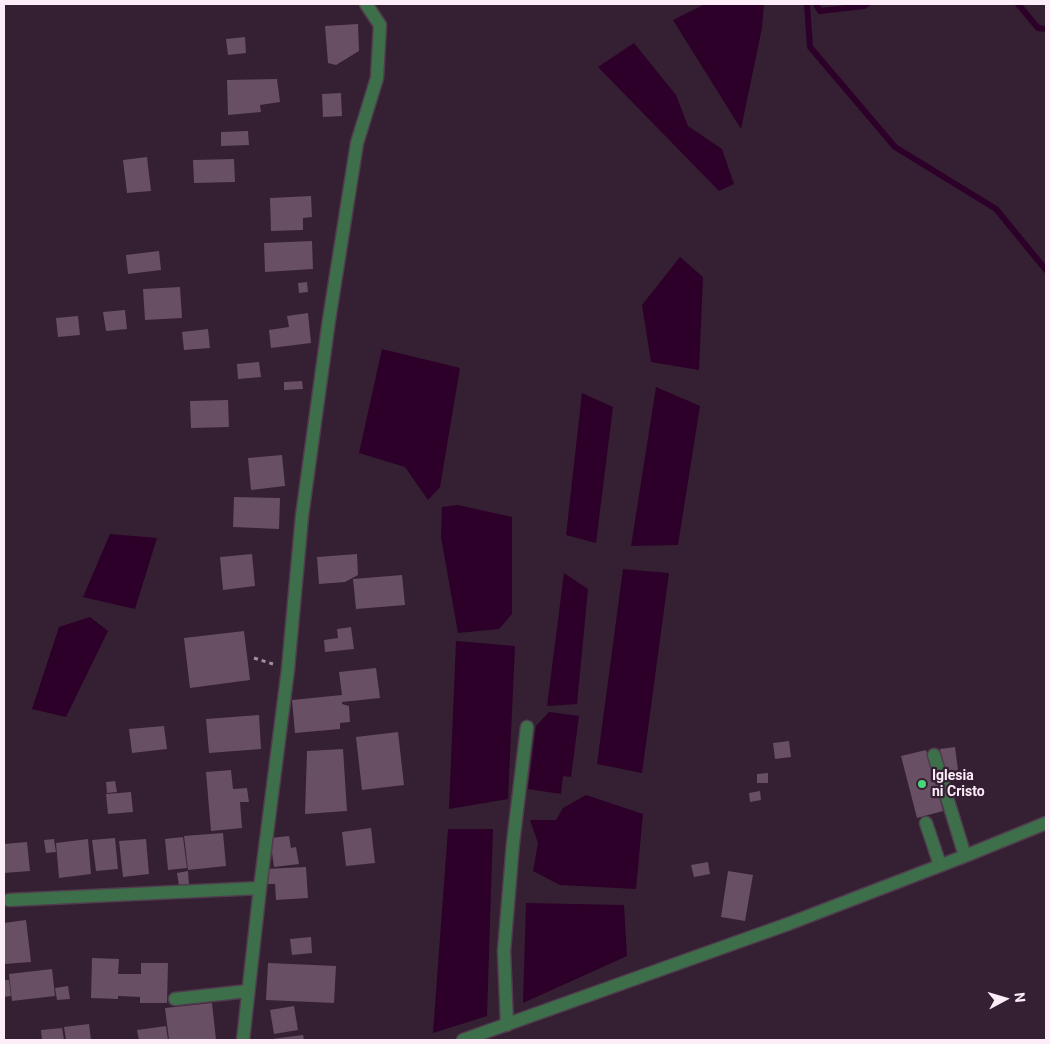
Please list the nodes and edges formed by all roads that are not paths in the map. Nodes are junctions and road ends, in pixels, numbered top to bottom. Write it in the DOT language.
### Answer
graph roads {
  1 [pos="366,4"];
  2 [pos="527,727"];
  3 [pos="934,755"];
  4 [pos="926,822"];
  5 [pos="1046,823"];
  6 [pos="966,856"];
  7 [pos="940,865"];
  8 [pos="260,888"];
  9 [pos="9,900"];
  10 [pos="248,991"];
  11 [pos="175,999"];
  12 [pos="507,1025"];
  13 [pos="243,1040"];
  14 [pos="463,1040"];
  1 -- 8 [label="street"];
  2 -- 12 [label="street"];
  3 -- 6 [label="street"];
  4 -- 7 [label="street"];
  5 -- 6 [label="street"];
  6 -- 7 [label="street"];
  7 -- 12 [label="street"];
  8 -- 9 [label="street"];
  8 -- 10 [label="street"];
  10 -- 11 [label="street"];
  10 -- 13 [label="street"];
  12 -- 14 [label="street"];
}
